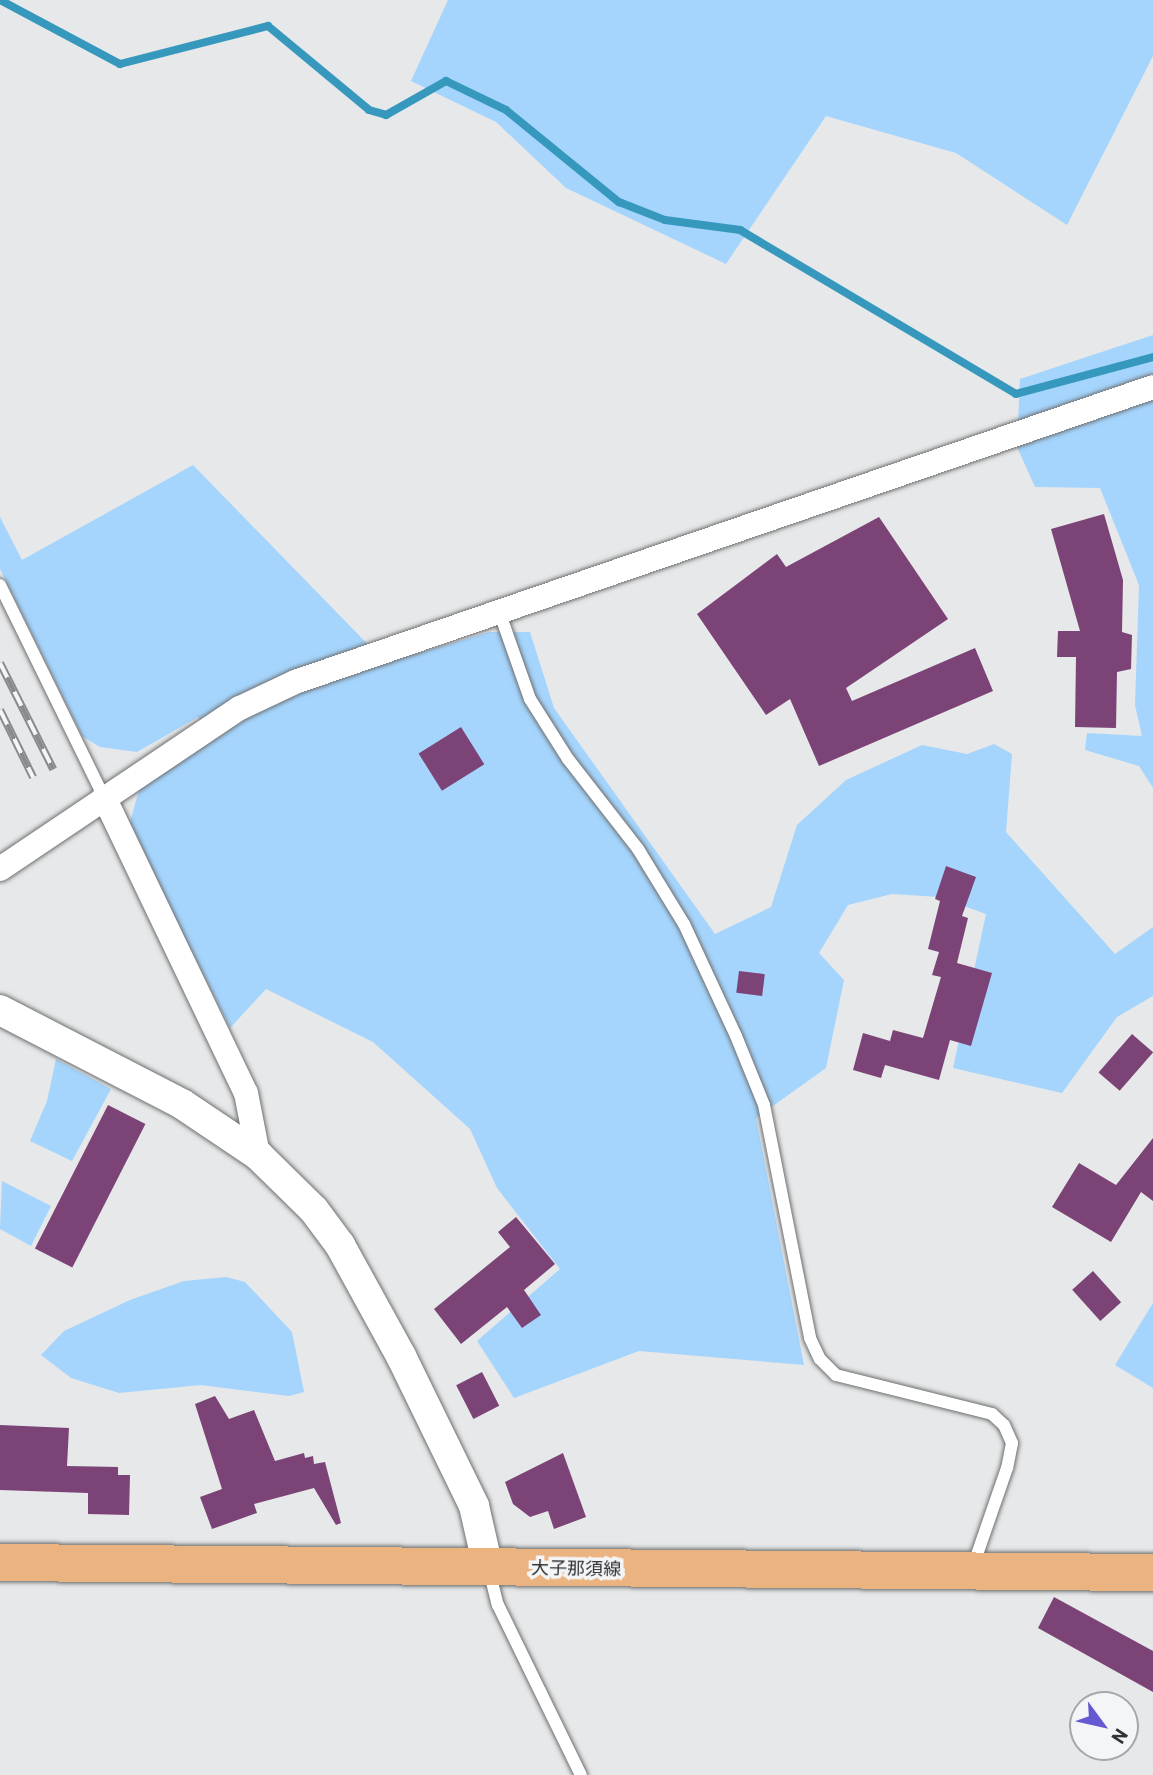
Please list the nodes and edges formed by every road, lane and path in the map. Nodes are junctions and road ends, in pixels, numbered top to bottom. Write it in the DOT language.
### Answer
graph roads {
  1 [pos="1153,387"];
  2 [pos="0,585"];
  3 [pos="499,611"];
  4 [pos="104,797"];
  5 [pos="0,869"];
  6 [pos="0,1010"];
  7 [pos="258,1156"];
  8 [pos="0,1562"];
  9 [pos="488,1567"];
  10 [pos="972,1570"];
  11 [pos="1153,1572"];
  12 [pos="581,1775"];
  1 -- 3 [label="street"];
  2 -- 4 [label="lane"];
  3 -- 4 [label="street"];
  3 -- 10 [label="lane"];
  4 -- 5 [label="street"];
  4 -- 7 [label="street"];
  6 -- 7 [label="street"];
  7 -- 9 [label="street"];
  8 -- 9 [label="main road, 大子那須線"];
  9 -- 10 [label="main road, 大子那須線"];
  9 -- 12 [label="lane"];
  10 -- 11 [label="main road, 大子那須線"];
}
